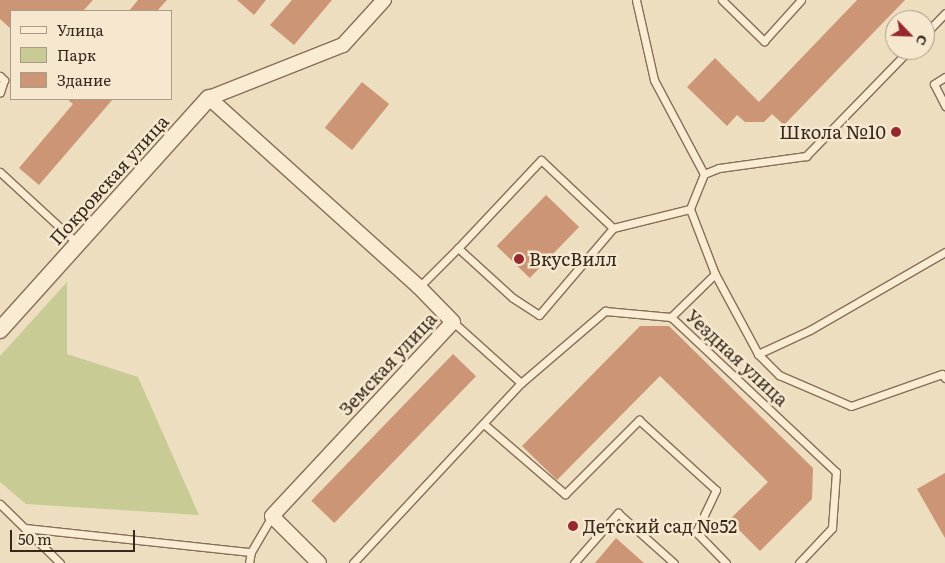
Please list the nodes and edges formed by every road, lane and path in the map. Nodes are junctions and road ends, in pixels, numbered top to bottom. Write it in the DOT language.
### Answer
graph roads {
  1 [pos="384,0"];
  2 [pos="636,0"];
  3 [pos="722,0"];
  4 [pos="801,0"];
  5 [pos="945,13"];
  6 [pos="935,24"];
  7 [pos="899,60"];
  8 [pos="0,76"];
  9 [pos="945,77"];
  10 [pos="0,92"];
  11 [pos="209,98"];
  12 [pos="945,106"];
  13 [pos="0,172"];
  14 [pos="704,174"];
  15 [pos="690,210"];
  16 [pos="613,228"];
  17 [pos="79,244"];
  18 [pos="458,248"];
  19 [pos="945,252"];
  20 [pos="715,274"];
  21 [pos="420,287"];
  22 [pos="671,317"];
  23 [pos="453,322"];
  24 [pos="0,330"];
  25 [pos="758,354"];
  26 [pos="945,378"];
  27 [pos="522,383"];
  28 [pos="485,425"];
  29 [pos="0,504"];
  30 [pos="272,516"];
  31 [pos="26,528"];
  32 [pos="251,552"];
  33 [pos="60,563"];
  34 [pos="249,563"];
  35 [pos="319,563"];
  36 [pos="353,563"];
  37 [pos="574,563"];
  38 [pos="674,563"];
  39 [pos="726,563"];
  40 [pos="800,563"];
  1 -- 11 [label="street, Покровская улица"];
  2 -- 14 [label="lane"];
  3 -- 4 [label="lane"];
  5 -- 6 [label="lane"];
  7 -- 14 [label="lane"];
  8 -- 10 [label="lane"];
  9 -- 12 [label="lane"];
  11 -- 17 [label="street, Покровская улица"];
  11 -- 21 [label="street, Земская улица"];
  13 -- 17 [label="lane"];
  14 -- 15 [label="lane"];
  15 -- 16 [label="lane"];
  15 -- 20 [label="lane"];
  16 -- 18 [label="lane"];
  16 -- 18 [label="lane"];
  17 -- 24 [label="street, Покровская улица"];
  18 -- 21 [label="lane"];
  19 -- 25 [label="lane"];
  20 -- 22 [label="lane, Уездная улица"];
  20 -- 25 [label="lane"];
  21 -- 23 [label="street, Земская улица"];
  22 -- 27 [label="lane"];
  22 -- 40 [label="lane, Уездная улица"];
  23 -- 27 [label="lane"];
  23 -- 30 [label="street, Земская улица"];
  25 -- 26 [label="lane"];
  27 -- 28 [label="lane"];
  28 -- 36 [label="lane"];
  28 -- 39 [label="lane"];
  29 -- 31 [label="lane"];
  30 -- 32 [label="lane"];
  30 -- 35 [label="street"];
  31 -- 32 [label="lane"];
  31 -- 33 [label="lane"];
  32 -- 34 [label="lane"];
  37 -- 38 [label="lane"];
}
